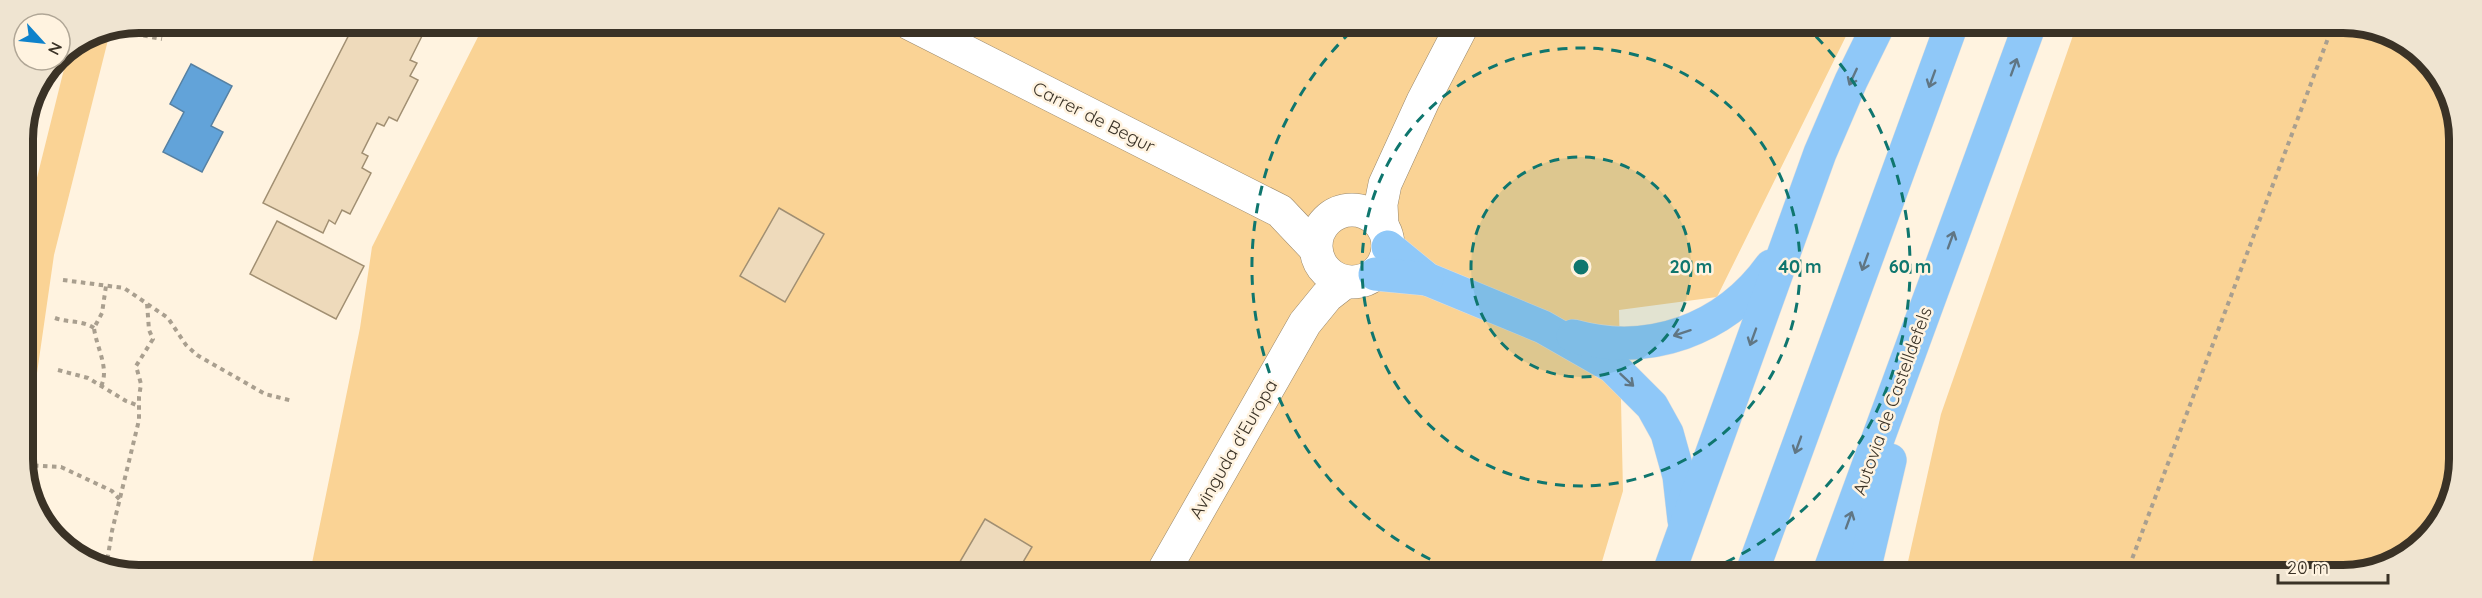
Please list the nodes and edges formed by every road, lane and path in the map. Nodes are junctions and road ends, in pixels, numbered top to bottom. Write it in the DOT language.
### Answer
graph roads {
  1 [pos="131,33"];
  2 [pos="929,33"];
  3 [pos="1458,33"];
  4 [pos="1875,33"];
  5 [pos="1949,33"];
  6 [pos="2027,33"];
  7 [pos="2330,33"];
  8 [pos="162,39"];
  9 [pos="1398,151"];
  10 [pos="1280,211"];
  11 [pos="1340,213"];
  12 [pos="1794,222"];
  13 [pos="1355,258"];
  14 [pos="63,280"];
  15 [pos="106,286"];
  16 [pos="147,303"];
  17 [pos="1924,315"];
  18 [pos="55,318"];
  19 [pos="1542,327"];
  20 [pos="94,328"];
  21 [pos="58,370"];
  22 [pos="101,386"];
  23 [pos="293,400"];
  24 [pos="139,406"];
  25 [pos="33,465"];
  26 [pos="120,501"];
  27 [pos="1685,525"];
  28 [pos="108,560"];
  29 [pos="1167,565"];
  30 [pos="1671,565"];
  31 [pos="1755,565"];
  32 [pos="1832,565"];
  33 [pos="1865,565"];
  34 [pos="2130,565"];
  1 -- 8 [label="path"];
  2 -- 10 [label="street, Carrer de Begur"];
  3 -- 9 [label="street, Avinguda d'Europa"];
  4 -- 12 [label="highway, one-way"];
  5 -- 31 [label="highway, one-way"];
  17 -- 6 [label="highway, Autovia de Castelldefels, one-way"];
  7 -- 34 [label="path"];
  9 -- 11 [label="street, Avinguda d'Europa"];
  9 -- 13 [label="street, Avinguda d'Europa"];
  10 -- 11 [label="street, Carrer de Begur"];
  10 -- 13 [label="street, Carrer de Begur"];
  11 -- 13 [label="street, Avinguda d'Europa"];
  11 -- 13 [label="street, Carrer de Begur"];
  12 -- 19 [label="highway, one-way"];
  12 -- 27 [label="highway, one-way"];
  13 -- 19 [label="highway"];
  13 -- 29 [label="street, Avinguda d'Europa"];
  14 -- 15 [label="path"];
  15 -- 16 [label="path"];
  15 -- 20 [label="path"];
  16 -- 23 [label="path"];
  16 -- 24 [label="path"];
  32 -- 17 [label="highway, Autovia de Castelldefels, one-way"];
  17 -- 33 [label="highway"];
  18 -- 20 [label="path"];
  19 -- 27 [label="highway, one-way"];
  20 -- 22 [label="path"];
  21 -- 22 [label="path"];
  22 -- 24 [label="path"];
  24 -- 26 [label="path"];
  25 -- 26 [label="path"];
  26 -- 28 [label="path"];
  27 -- 30 [label="highway"];
}
